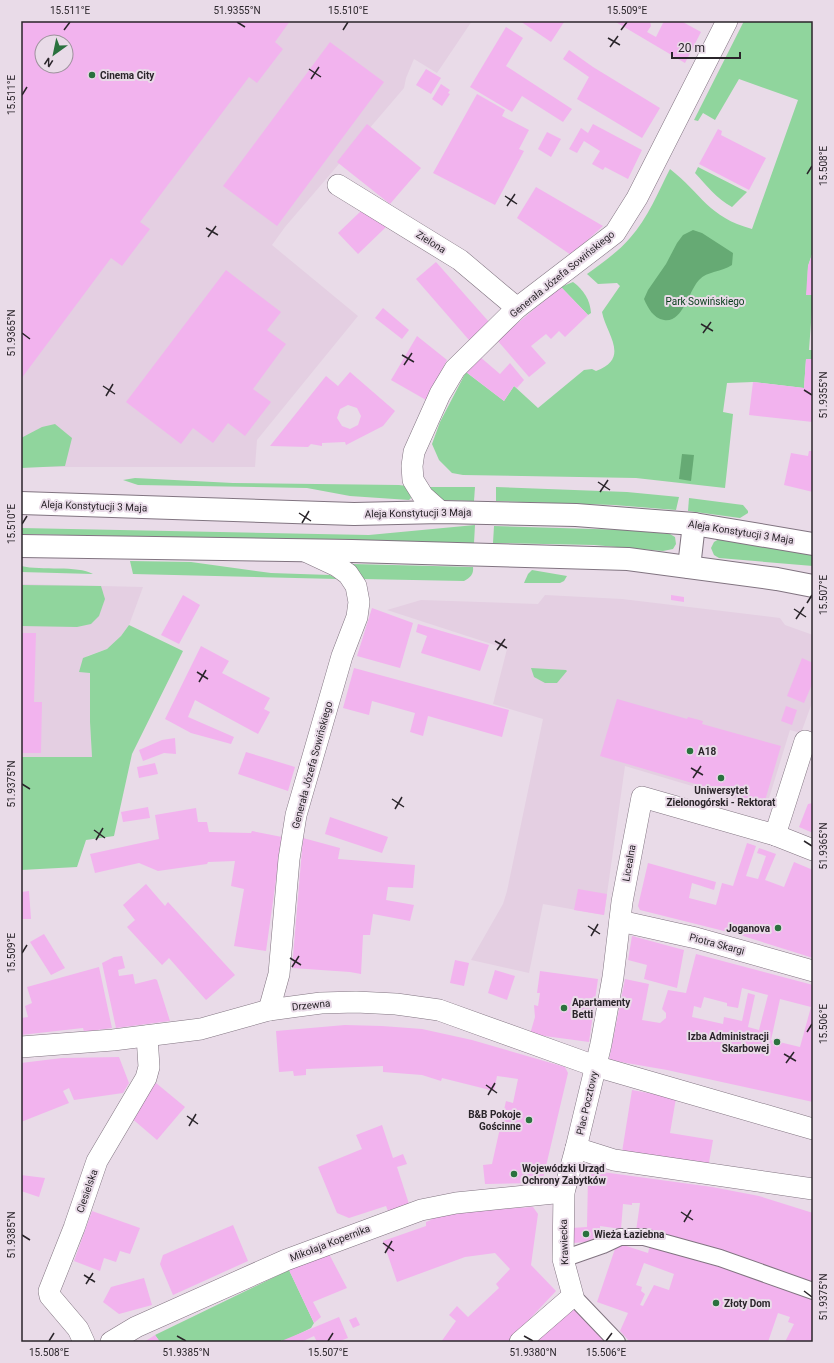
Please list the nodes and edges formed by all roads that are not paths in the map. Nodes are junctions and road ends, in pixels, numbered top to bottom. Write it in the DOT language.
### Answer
graph roads {
  1 [pos="727,21"];
  2 [pos="338,185"];
  3 [pos="517,308"];
  4 [pos="21,503"];
  5 [pos="441,512"];
  6 [pos="694,524"];
  7 [pos="813,544"];
  8 [pos="21,546"];
  9 [pos="305,551"];
  10 [pos="688,567"];
  11 [pos="813,586"];
  12 [pos="809,742"];
  13 [pos="775,835"];
  14 [pos="813,850"];
  15 [pos="620,922"];
  16 [pos="813,972"];
  17 [pos="269,1010"];
  18 [pos="147,1036"];
  19 [pos="21,1047"];
  20 [pos="595,1066"];
  21 [pos="813,1128"];
  22 [pos="576,1148"];
  23 [pos="813,1189"];
  24 [pos="564,1192"];
  25 [pos="563,1259"];
  26 [pos="813,1291"];
  27 [pos="573,1296"];
  28 [pos="84,1342"];
  29 [pos="111,1342"];
  30 [pos="520,1342"];
  31 [pos="617,1342"];
  1 -- 3 [label="street, Generała Józefa Sowińskiego"];
  2 -- 3 [label="street, Zielona"];
  3 -- 5 [label="street, Generała Józefa Sowińskiego"];
  4 -- 5 [label="main road, Aleja Konstytucji 3 Maja"];
  5 -- 6 [label="main road, Aleja Konstytucji 3 Maja"];
  6 -- 7 [label="main road, Aleja Konstytucji 3 Maja"];
  6 -- 10 [label="main road"];
  8 -- 9 [label="main road"];
  9 -- 10 [label="main road"];
  9 -- 17 [label="street, Generała Józefa Sowińskiego"];
  10 -- 11 [label="main road"];
  12 -- 13 [label="street"];
  13 -- 14 [label="street, Licealna"];
  13 -- 15 [label="street, Licealna"];
  15 -- 16 [label="street, Piotra Skargi"];
  15 -- 20 [label="street, Licealna"];
  17 -- 18 [label="street, Drzewna"];
  17 -- 20 [label="street, Drzewna"];
  18 -- 19 [label="street, Drzewna"];
  18 -- 28 [label="street, Ciesielska"];
  20 -- 21 [label="street, Plac Pocztowy"];
  20 -- 22 [label="street, Plac Pocztowy"];
  22 -- 23 [label="street, Plac Pocztowy"];
  22 -- 24 [label="street, Krawiecka"];
  24 -- 25 [label="street, Krawiecka"];
  24 -- 29 [label="street, Mikołaja Kopernika"];
  25 -- 26 [label="street"];
  25 -- 27 [label="street, Krawiecka"];
  27 -- 30 [label="street"];
  27 -- 31 [label="street, Krawiecka"];
}
